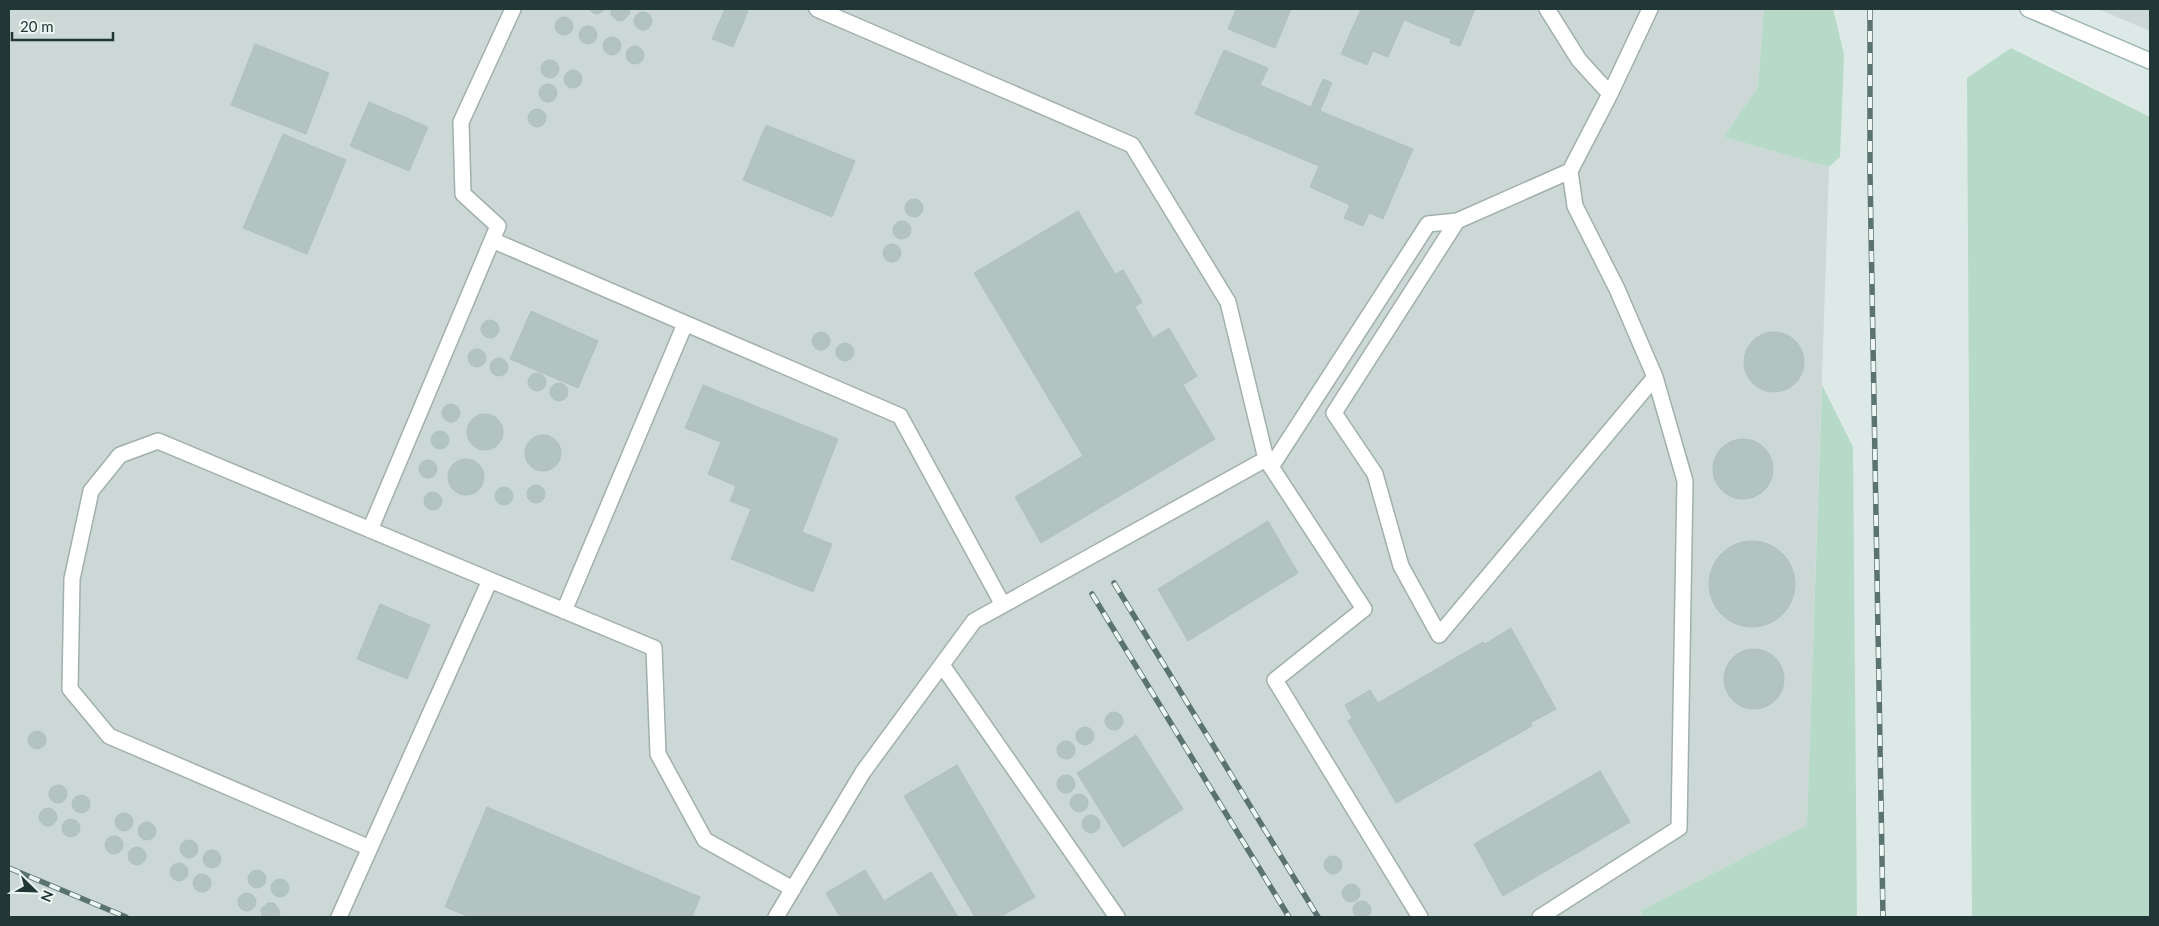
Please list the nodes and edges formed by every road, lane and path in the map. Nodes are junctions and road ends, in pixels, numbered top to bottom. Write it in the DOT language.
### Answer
graph roads {
  1 [pos="513,9"];
  2 [pos="817,9"];
  3 [pos="1547,9"];
  4 [pos="1650,9"];
  5 [pos="2028,9"];
  6 [pos="2150,61"];
  7 [pos="1610,94"];
  8 [pos="1570,172"];
  9 [pos="1457,221"];
  10 [pos="492,240"];
  11 [pos="685,324"];
  12 [pos="1655,377"];
  13 [pos="1268,463"];
  14 [pos="370,530"];
  15 [pos="490,580"];
  16 [pos="1003,605"];
  17 [pos="564,611"];
  18 [pos="942,665"];
  19 [pos="370,848"];
  20 [pos="793,889"];
  21 [pos="339,917"];
  22 [pos="776,917"];
  23 [pos="1117,917"];
  24 [pos="1420,917"];
  25 [pos="1540,917"];
  1 -- 10 [label="main road"];
  2 -- 13 [label="main road"];
  3 -- 7 [label="main road"];
  4 -- 7 [label="main road"];
  5 -- 6 [label="main road"];
  7 -- 8 [label="main road"];
  8 -- 9 [label="main road"];
  8 -- 12 [label="main road"];
  9 -- 12 [label="main road"];
  9 -- 13 [label="main road"];
  10 -- 11 [label="main road"];
  10 -- 14 [label="main road"];
  11 -- 16 [label="main road"];
  11 -- 17 [label="main road"];
  12 -- 25 [label="main road"];
  13 -- 16 [label="main road"];
  13 -- 24 [label="main road"];
  14 -- 15 [label="main road"];
  14 -- 19 [label="main road"];
  15 -- 17 [label="main road"];
  15 -- 19 [label="main road"];
  16 -- 18 [label="main road"];
  17 -- 20 [label="main road"];
  18 -- 20 [label="main road"];
  18 -- 23 [label="main road"];
  19 -- 21 [label="main road"];
  20 -- 22 [label="main road"];
}
